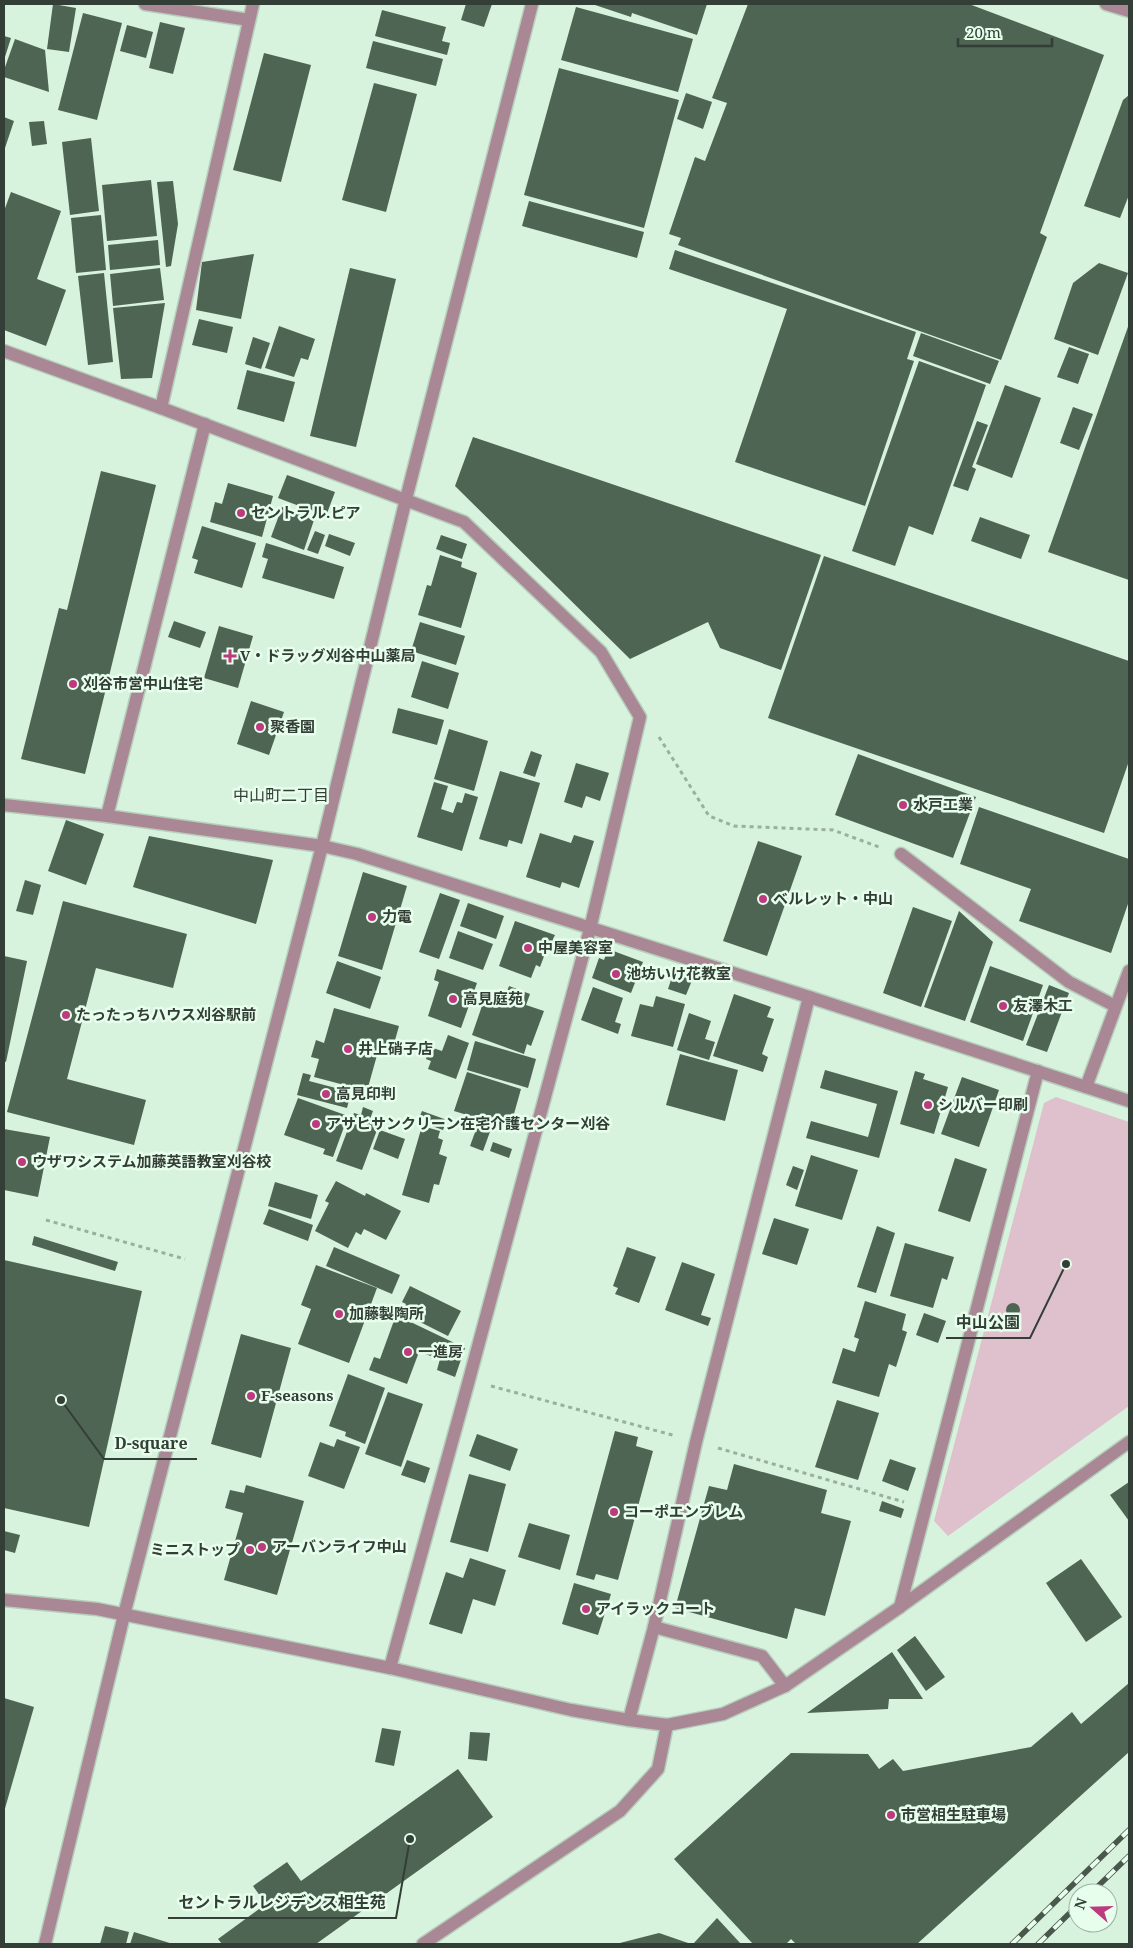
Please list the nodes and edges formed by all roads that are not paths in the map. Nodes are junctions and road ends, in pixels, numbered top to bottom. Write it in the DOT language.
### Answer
graph roads {
  1 [pos="145,4"];
  2 [pos="253,4"];
  3 [pos="532,4"];
  4 [pos="1106,4"];
  5 [pos="1129,11"];
  6 [pos="249,20"];
  7 [pos="4,352"];
  8 [pos="161,408"];
  9 [pos="206,424"];
  10 [pos="406,499"];
  11 [pos="4,805"];
  12 [pos="107,816"];
  13 [pos="322,846"];
  14 [pos="901,854"];
  15 [pos="590,929"];
  16 [pos="1129,971"];
  17 [pos="809,997"];
  18 [pos="1115,1006"];
  19 [pos="1038,1071"];
  20 [pos="1086,1087"];
  21 [pos="1129,1101"];
  22 [pos="1129,1442"];
  23 [pos="4,1600"];
  24 [pos="900,1607"];
  25 [pos="124,1615"];
  26 [pos="654,1627"];
  27 [pos="390,1668"];
  28 [pos="785,1686"];
  29 [pos="629,1720"];
  30 [pos="667,1724"];
  31 [pos="45,1944"];
  32 [pos="423,1944"];
  1 -- 6 [label="street"];
  2 -- 6 [label="street"];
  3 -- 10 [label="street"];
  4 -- 5 [label="street"];
  6 -- 8 [label="street"];
  7 -- 8 [label="street"];
  8 -- 9 [label="street"];
  9 -- 10 [label="street"];
  9 -- 12 [label="street"];
  10 -- 13 [label="street"];
  10 -- 15 [label="street"];
  11 -- 12 [label="street"];
  12 -- 13 [label="street"];
  13 -- 15 [label="street"];
  13 -- 25 [label="street"];
  14 -- 18 [label="street"];
  15 -- 17 [label="street"];
  15 -- 27 [label="street"];
  16 -- 18 [label="street"];
  17 -- 19 [label="street"];
  17 -- 26 [label="street"];
  18 -- 20 [label="street"];
  19 -- 20 [label="street"];
  19 -- 24 [label="street"];
  20 -- 21 [label="street"];
  22 -- 24 [label="street"];
  23 -- 25 [label="street"];
  24 -- 28 [label="street"];
  25 -- 27 [label="street"];
  25 -- 31 [label="street"];
  26 -- 28 [label="street"];
  26 -- 29 [label="street"];
  27 -- 29 [label="street"];
  28 -- 30 [label="street"];
  29 -- 30 [label="street"];
  30 -- 32 [label="street"];
}
